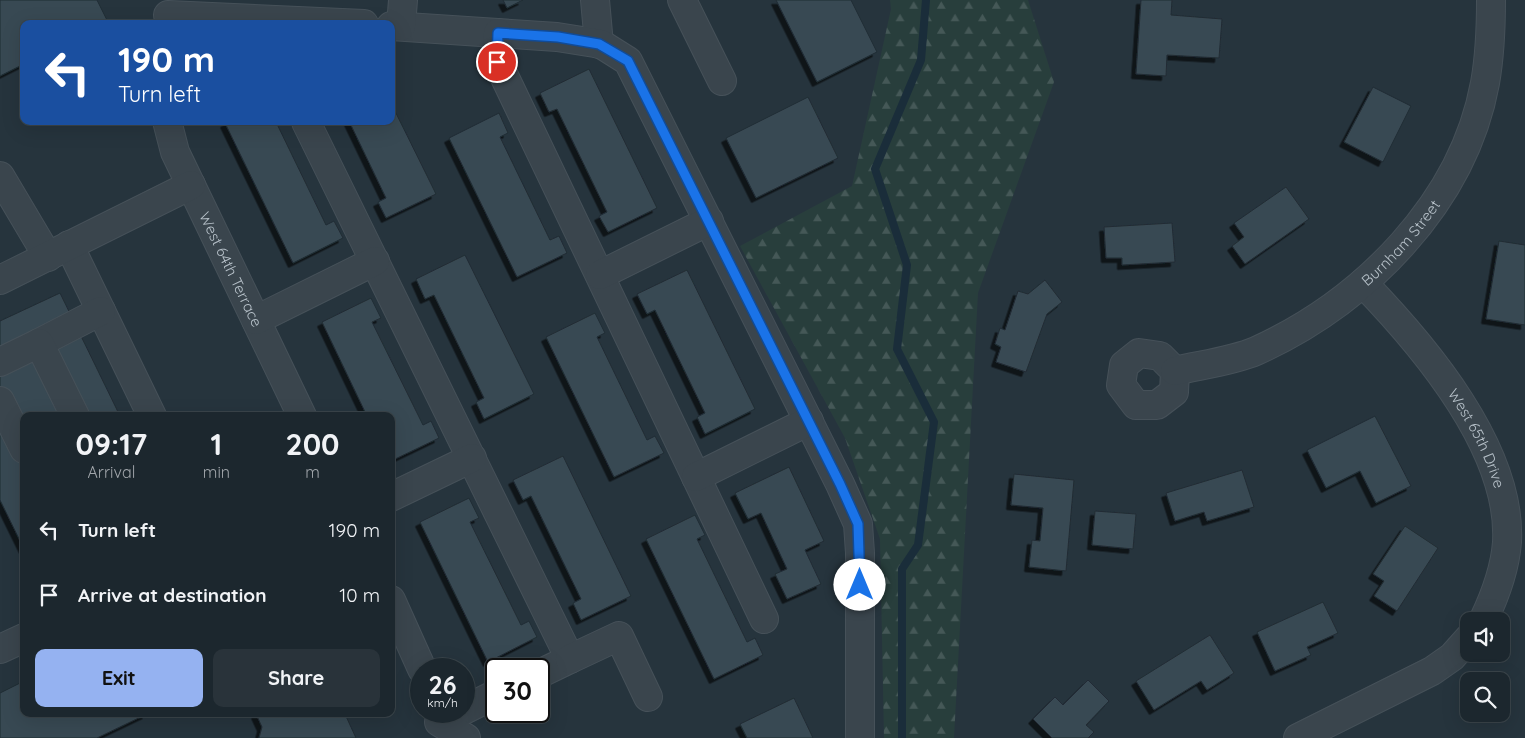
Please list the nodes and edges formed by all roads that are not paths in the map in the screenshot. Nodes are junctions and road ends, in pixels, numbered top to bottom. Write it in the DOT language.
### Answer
graph roads {
  1 [pos="594,0"];
  2 [pos="682,0"];
  3 [pos="1491,0"];
  4 [pos="168,13"];
  5 [pos="398,17"];
  6 [pos="293,20"];
  7 [pos="498,33"];
  8 [pos="599,44"];
  9 [pos="722,81"];
  10 [pos="168,125"];
  11 [pos="307,125"];
  12 [pos="0,176"];
  13 [pos="191,185"];
  14 [pos="709,221"];
  15 [pos="58,251"];
  16 [pos="375,261"];
  17 [pos="600,275"];
  18 [pos="0,280"];
  19 [pos="1363,283"];
  20 [pos="102,311"];
  21 [pos="256,320"];
  22 [pos="39,343"];
  23 [pos="0,362"];
  24 [pos="1175,371"];
  25 [pos="0,401"];
  26 [pos="73,412"];
  27 [pos="150,412"];
  28 [pos="300,412"];
  29 [pos="809,421"];
  30 [pos="20,441"];
  31 [pos="472,458"];
  32 [pos="696,477"];
  33 [pos="395,496"];
  34 [pos="395,609"];
  35 [pos="1487,612"];
  36 [pos="764,619"];
  37 [pos="20,640"];
  38 [pos="1460,648"];
  39 [pos="0,649"];
  40 [pos="417,658"];
  41 [pos="570,659"];
  42 [pos="550,669"];
  43 [pos="648,697"];
  44 [pos="451,723"];
  45 [pos="466,738"];
  46 [pos="860,738"];
  47 [pos="1298,738"];
  1 -- 8 [label="street"];
  2 -- 9 [label="street"];
  3 -- 19 [label="street, Burnham Street"];
  4 -- 6 [label="street"];
  5 -- 7 [label="street"];
  7 -- 8 [label="street"];
  7 -- 17 [label="street"];
  8 -- 14 [label="street"];
  10 -- 13 [label="street, West 64th Terrace"];
  11 -- 16 [label="street"];
  12 -- 15 [label="street"];
  13 -- 15 [label="street"];
  13 -- 21 [label="street, West 64th Terrace"];
  14 -- 17 [label="street"];
  14 -- 29 [label="street"];
  15 -- 18 [label="street"];
  15 -- 20 [label="street"];
  16 -- 21 [label="street"];
  16 -- 31 [label="street"];
  17 -- 32 [label="street"];
  19 -- 24 [label="street, Burnham Street"];
  19 -- 35 [label="street, West 65th Drive"];
  20 -- 22 [label="street"];
  20 -- 27 [label="street"];
  21 -- 28 [label="street, West 64th Terrace"];
  22 -- 23 [label="street"];
  22 -- 26 [label="street"];
  25 -- 30 [label="street"];
  29 -- 32 [label="street"];
  29 -- 46 [label="street"];
  31 -- 33 [label="street"];
  31 -- 41 [label="street"];
  32 -- 36 [label="street"];
  34 -- 40 [label="street"];
  37 -- 39 [label="street"];
  38 -- 47 [label="street"];
  41 -- 42 [label="street"];
  41 -- 43 [label="street"];
  44 -- 45 [label="street"];
}
